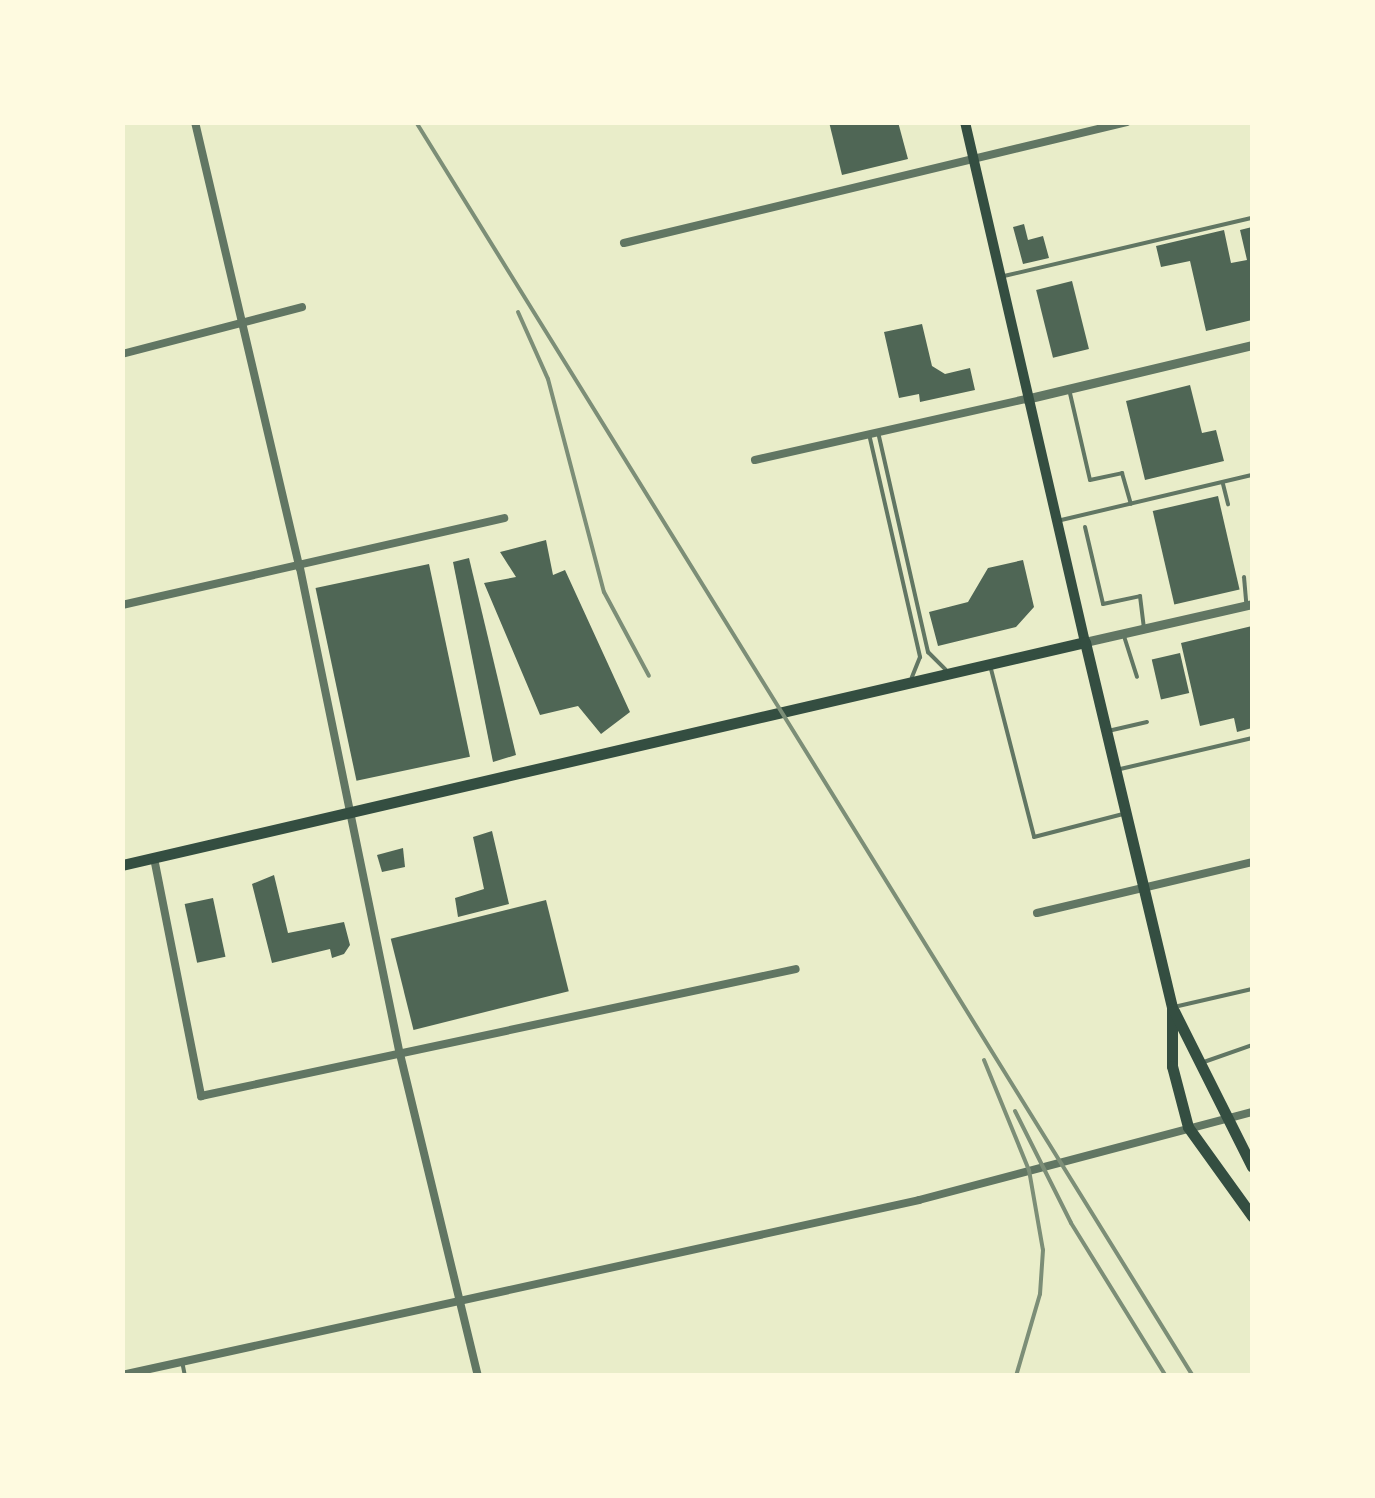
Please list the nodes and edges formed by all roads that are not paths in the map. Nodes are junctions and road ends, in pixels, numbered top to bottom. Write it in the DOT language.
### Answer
graph roads {
  1 [pos="195,122"];
  2 [pos="965,122"];
  3 [pos="1127,122"];
  4 [pos="974,160"];
  5 [pos="1252,218"];
  6 [pos="624,243"];
  7 [pos="1000,277"];
  8 [pos="302,308"];
  9 [pos="243,326"];
  10 [pos="1252,346"];
  11 [pos="122,354"];
  12 [pos="1069,389"];
  13 [pos="1026,399"];
  14 [pos="874,433"];
  15 [pos="755,460"];
  16 [pos="1252,475"];
  17 [pos="1223,482"];
  18 [pos="1131,504"];
  19 [pos="1228,504"];
  20 [pos="504,518"];
  21 [pos="1056,521"];
  22 [pos="1085,527"];
  23 [pos="300,568"];
  24 [pos="1244,577"];
  25 [pos="1249,604"];
  26 [pos="122,605"];
  27 [pos="1144,629"];
  28 [pos="1124,633"];
  29 [pos="1084,642"];
  30 [pos="990,664"];
  31 [pos="950,674"];
  32 [pos="1137,677"];
  33 [pos="910,683"];
  34 [pos="1147,722"];
  35 [pos="1106,731"];
  36 [pos="1252,738"];
  37 [pos="1115,770"];
  38 [pos="348,813"];
  39 [pos="1126,813"];
  40 [pos="154,858"];
  41 [pos="1252,862"];
  42 [pos="122,866"];
  43 [pos="1143,886"];
  44 [pos="1037,913"];
  45 [pos="796,969"];
  46 [pos="1252,989"];
  47 [pos="1172,1008"];
  48 [pos="1252,1045"];
  49 [pos="400,1054"];
  50 [pos="1201,1064"];
  51 [pos="1252,1112"];
  52 [pos="1223,1119"];
  53 [pos="1188,1127"];
  54 [pos="1252,1168"];
  55 [pos="1252,1216"];
  56 [pos="458,1296"];
  57 [pos="182,1362"];
  58 [pos="122,1376"];
  59 [pos="185,1376"];
  60 [pos="478,1376"];
  1 -- 9 [label="street"];
  2 -- 4 [label="main road"];
  3 -- 4 [label="street"];
  4 -- 6 [label="street"];
  4 -- 7 [label="main road"];
  5 -- 7 [label="lane"];
  7 -- 13 [label="main road"];
  8 -- 9 [label="street"];
  9 -- 11 [label="street"];
  9 -- 23 [label="street"];
  10 -- 12 [label="street"];
  12 -- 13 [label="street"];
  12 -- 18 [label="lane"];
  13 -- 14 [label="street"];
  13 -- 21 [label="main road"];
  14 -- 15 [label="street"];
  14 -- 31 [label="lane"];
  14 -- 33 [label="lane"];
  16 -- 17 [label="lane"];
  17 -- 18 [label="lane"];
  17 -- 19 [label="lane"];
  18 -- 21 [label="lane"];
  20 -- 23 [label="street"];
  21 -- 29 [label="main road"];
  22 -- 27 [label="lane"];
  23 -- 26 [label="street"];
  23 -- 38 [label="street"];
  24 -- 25 [label="lane"];
  25 -- 27 [label="street"];
  27 -- 28 [label="street"];
  28 -- 29 [label="street"];
  28 -- 32 [label="lane"];
  29 -- 30 [label="main road"];
  29 -- 35 [label="main road"];
  30 -- 31 [label="main road"];
  30 -- 39 [label="lane"];
  31 -- 33 [label="main road"];
  33 -- 38 [label="main road"];
  34 -- 35 [label="lane"];
  35 -- 37 [label="main road"];
  36 -- 37 [label="lane"];
  37 -- 39 [label="main road"];
  38 -- 40 [label="main road"];
  38 -- 49 [label="street"];
  39 -- 43 [label="main road"];
  40 -- 42 [label="main road"];
  40 -- 49 [label="street"];
  41 -- 43 [label="street"];
  43 -- 44 [label="street"];
  43 -- 47 [label="main road"];
  45 -- 49 [label="street"];
  46 -- 47 [label="lane"];
  47 -- 50 [label="main road"];
  47 -- 53 [label="main road"];
  48 -- 50 [label="lane"];
  49 -- 56 [label="street"];
  50 -- 52 [label="main road"];
  51 -- 52 [label="street"];
  52 -- 53 [label="street"];
  52 -- 54 [label="main road"];
  53 -- 55 [label="main road"];
  53 -- 56 [label="street"];
  56 -- 57 [label="street"];
  56 -- 60 [label="street"];
  57 -- 58 [label="street"];
  57 -- 59 [label="lane"];
}
